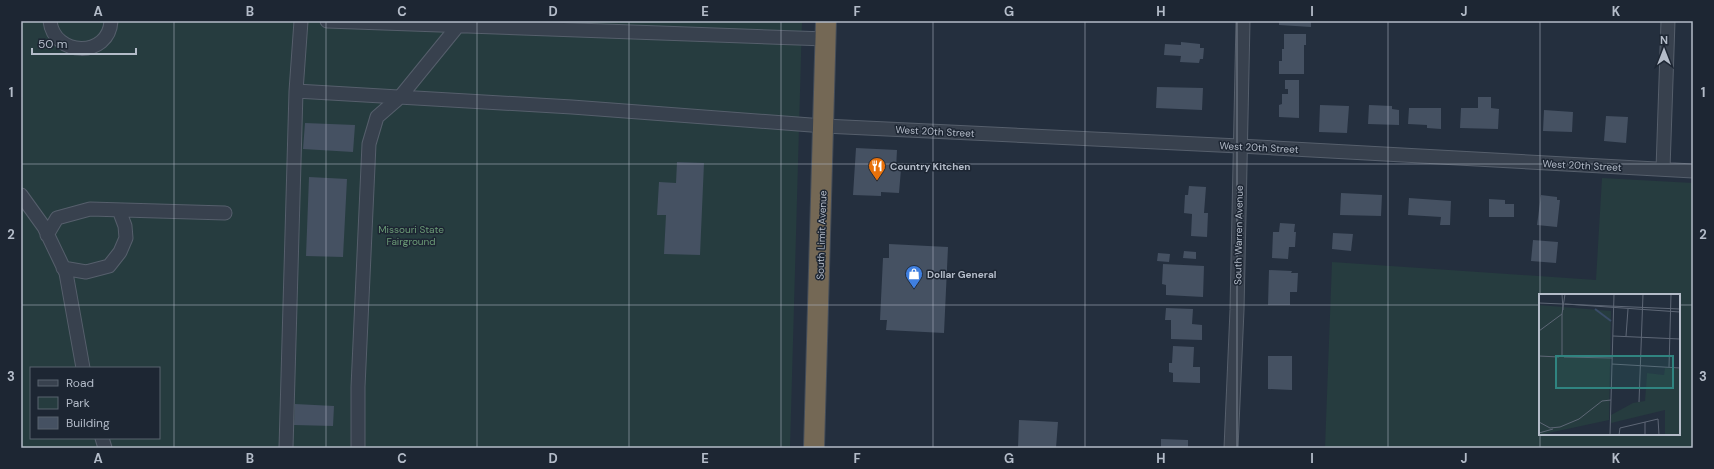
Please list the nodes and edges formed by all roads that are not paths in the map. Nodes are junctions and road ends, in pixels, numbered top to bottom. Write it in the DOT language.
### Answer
graph roads {
  1 [pos="50,21"];
  2 [pos="111,21"];
  3 [pos="301,21"];
  4 [pos="327,21"];
  5 [pos="1243,21"];
  6 [pos="1668,21"];
  7 [pos="513,24"];
  8 [pos="457,27"];
  9 [pos="826,30"];
  10 [pos="296,91"];
  11 [pos="400,97"];
  12 [pos="824,126"];
  13 [pos="1239,146"];
  14 [pos="1663,169"];
  15 [pos="1693,171"];
  16 [pos="21,195"];
  17 [pos="119,210"];
  18 [pos="225,213"];
  19 [pos="48,235"];
  20 [pos="63,268"];
  21 [pos="83,367"];
  22 [pos="286,448"];
  23 [pos="358,448"];
  24 [pos="814,448"];
  25 [pos="1231,448"];
  1 -- 2 [label="street"];
  3 -- 10 [label="street"];
  4 -- 8 [label="street"];
  5 -- 13 [label="street, South Warren Avenue"];
  6 -- 14 [label="street"];
  7 -- 8 [label="street"];
  7 -- 9 [label="street"];
  8 -- 11 [label="street"];
  9 -- 12 [label="highway, South Limit Avenue"];
  10 -- 11 [label="street, West 20th Street"];
  10 -- 22 [label="street"];
  11 -- 12 [label="street, West 20th Street"];
  11 -- 23 [label="street"];
  12 -- 13 [label="street, West 20th Street"];
  12 -- 24 [label="highway, South Limit Avenue"];
  13 -- 14 [label="street, West 20th Street"];
  13 -- 25 [label="street, South Warren Avenue"];
  14 -- 15 [label="street, West 20th Street"];
  16 -- 19 [label="street"];
  17 -- 18 [label="street"];
  17 -- 19 [label="street"];
  17 -- 20 [label="street"];
  19 -- 20 [label="street"];
  20 -- 21 [label="street"];
}
